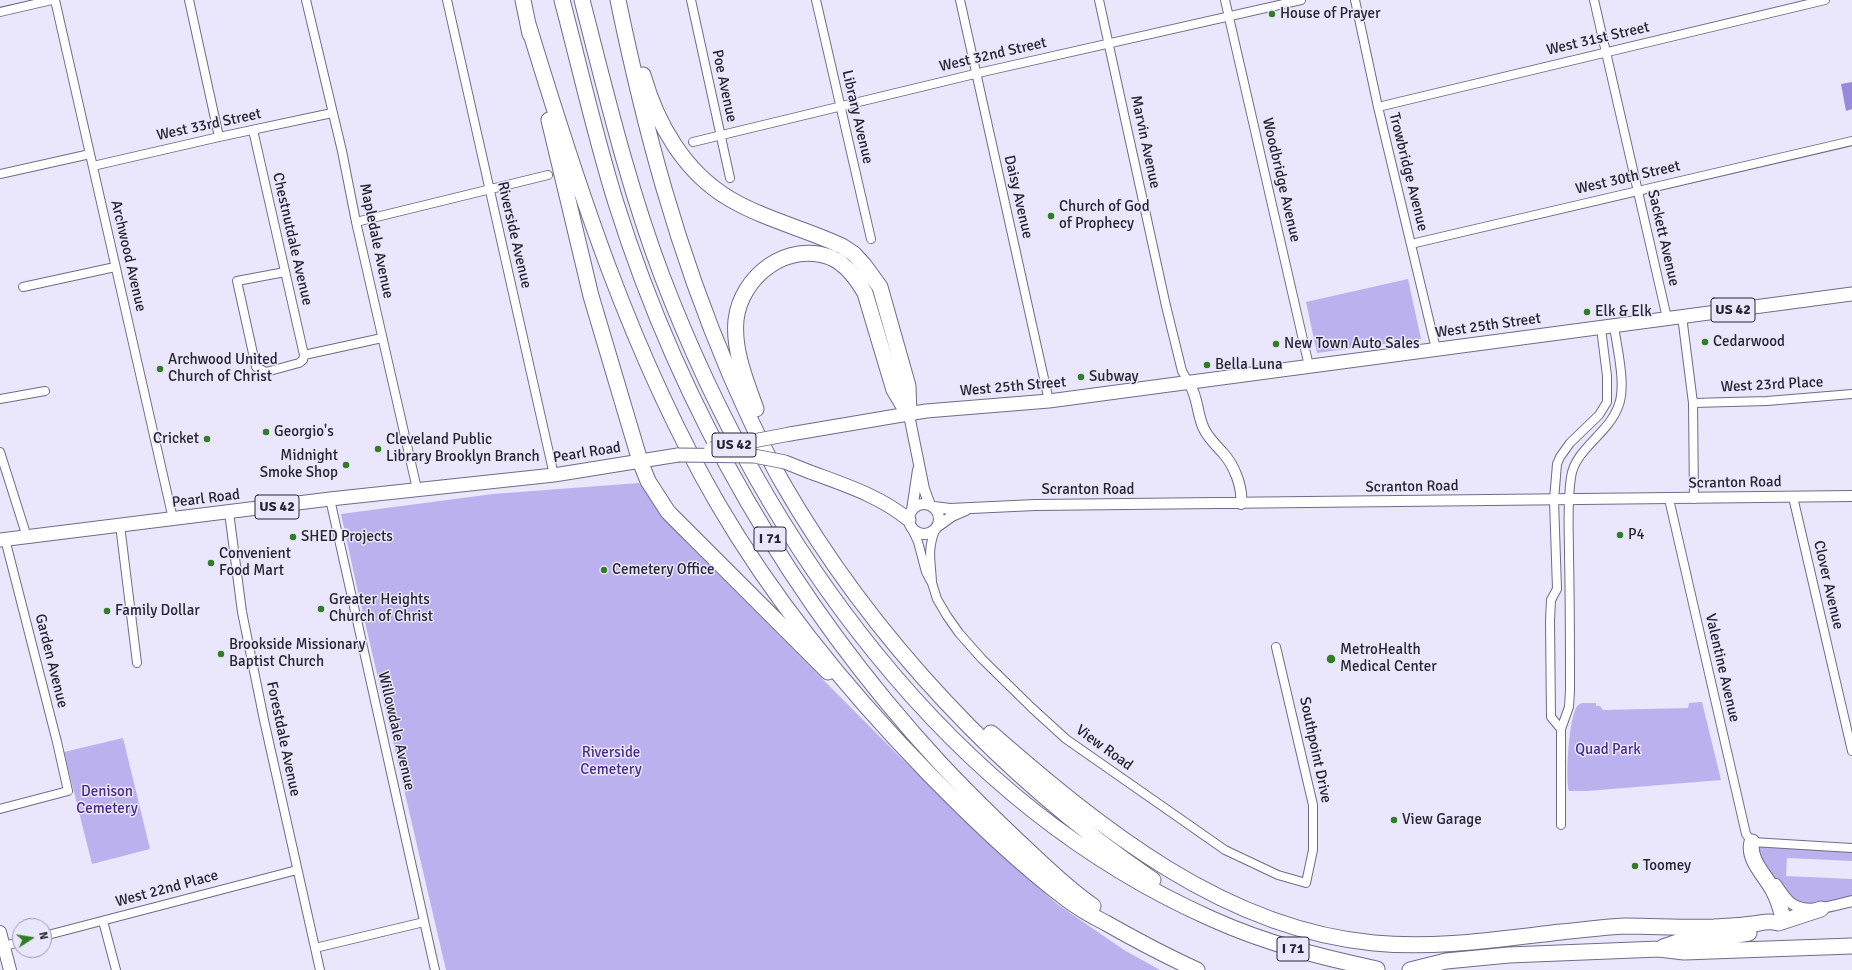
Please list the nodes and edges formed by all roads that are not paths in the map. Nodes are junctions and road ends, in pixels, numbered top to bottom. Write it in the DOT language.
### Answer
graph roads {
  1 [pos="54,0"];
  2 [pos="189,0"];
  3 [pos="306,0"];
  4 [pos="447,0"];
  5 [pos="523,0"];
  6 [pos="562,0"];
  7 [pos="582,0"];
  8 [pos="618,0"];
  9 [pos="622,0"];
  10 [pos="691,0"];
  11 [pos="816,0"];
  12 [pos="960,0"];
  13 [pos="1099,0"];
  14 [pos="1225,0"];
  15 [pos="1301,0"];
  16 [pos="1355,0"];
  17 [pos="1594,0"];
  18 [pos="1825,0"];
  19 [pos="0,12"];
  20 [pos="1229,16"];
  21 [pos="528,24"];
  22 [pos="1109,42"];
  23 [pos="1606,51"];
  24 [pos="976,73"];
  25 [pos="840,107"];
  26 [pos="1378,107"];
  27 [pos="332,113"];
  28 [pos="253,130"];
  29 [pos="720,136"];
  30 [pos="219,137"];
  31 [pos="1852,141"];
  32 [pos="692,142"];
  33 [pos="90,154"];
  34 [pos="93,166"];
  35 [pos="0,174"];
  36 [pos="548,175"];
  37 [pos="730,178"];
  38 [pos="489,190"];
  39 [pos="1637,190"];
  40 [pos="356,222"];
  41 [pos="871,239"];
  42 [pos="1411,244"];
  43 [pos="116,267"];
  44 [pos="285,272"];
  45 [pos="23,287"];
  46 [pos="1852,294"];
  47 [pos="1682,316"];
  48 [pos="1667,318"];
  49 [pos="1614,326"];
  50 [pos="1601,328"];
  51 [pos="382,338"];
  52 [pos="1436,349"];
  53 [pos="304,355"];
  54 [pos="1309,366"];
  55 [pos="1189,383"];
  56 [pos="45,391"];
  57 [pos="1608,392"];
  58 [pos="1621,393"];
  59 [pos="1852,394"];
  60 [pos="0,399"];
  61 [pos="1049,401"];
  62 [pos="1693,403"];
  63 [pos="909,414"];
  64 [pos="0,452"];
  65 [pos="678,455"];
  66 [pos="640,461"];
  67 [pos="919,464"];
  68 [pos="554,475"];
  69 [pos="416,489"];
  70 [pos="1852,496"];
  71 [pos="1793,497"];
  72 [pos="330,499"];
  73 [pos="1669,499"];
  74 [pos="1694,499"];
  75 [pos="1554,500"];
  76 [pos="1568,500"];
  77 [pos="1241,504"];
  78 [pos="932,506"];
  79 [pos="972,508"];
  80 [pos="229,512"];
  81 [pos="173,519"];
  82 [pos="911,520"];
  83 [pos="120,525"];
  84 [pos="936,528"];
  85 [pos="28,537"];
  86 [pos="816,537"];
  87 [pos="3,539"];
  88 [pos="1556,558"];
  89 [pos="1570,558"];
  90 [pos="932,583"];
  91 [pos="1557,589"];
  92 [pos="1569,589"];
  93 [pos="860,599"];
  94 [pos="1276,647"];
  95 [pos="137,663"];
  96 [pos="1561,730"];
  97 [pos="889,732"];
  98 [pos="1852,751"];
  99 [pos="0,809"];
  100 [pos="1561,825"];
  101 [pos="1752,842"];
  102 [pos="1852,848"];
  103 [pos="297,870"];
  104 [pos="1306,883"];
  105 [pos="1852,901"];
  106 [pos="1821,909"];
  107 [pos="1212,919"];
  108 [pos="103,921"];
  109 [pos="424,922"];
  110 [pos="1781,922"];
  111 [pos="0,932"];
  112 [pos="52,934"];
  113 [pos="12,944"];
  114 [pos="4,946"];
  115 [pos="1852,946"];
  116 [pos="315,948"];
  117 [pos="1659,949"];
  118 [pos="1167,956"];
  119 [pos="1377,969"];
  120 [pos="10,970"];
  121 [pos="116,970"];
  122 [pos="320,970"];
  123 [pos="435,970"];
  124 [pos="1197,970"];
  125 [pos="1410,970"];
  1 -- 19 [label="street"];
  1 -- 33 [label="street, Archwood Avenue"];
  2 -- 30 [label="street"];
  3 -- 27 [label="street, Mapledale Avenue"];
  4 -- 38 [label="street, Riverside Avenue"];
  5 -- 21 [label="highway"];
  6 -- 118 [label="highway, I 71"];
  7 -- 107 [label="highway, I 71"];
  8 -- 86 [label="highway"];
  9 -- 63 [label="highway"];
  10 -- 29 [label="street, Poe Avenue"];
  11 -- 25 [label="street, Library Avenue"];
  12 -- 24 [label="street, Daisy Avenue"];
  13 -- 22 [label="street, Marvin Avenue"];
  14 -- 20 [label="street, Woodbridge Avenue"];
  15 -- 20 [label="street, West 32nd Street"];
  16 -- 26 [label="street, Trowbridge Avenue"];
  17 -- 23 [label="street, Sackett Avenue"];
  18 -- 23 [label="street, West 31st Street"];
  20 -- 22 [label="street, West 32nd Street"];
  20 -- 54 [label="street, Woodbridge Avenue"];
  21 -- 66 [label="highway"];
  21 -- 97 [label="highway"];
  22 -- 24 [label="street, West 32nd Street"];
  22 -- 55 [label="street, Marvin Avenue"];
  23 -- 26 [label="street, West 31st Street"];
  23 -- 39 [label="street, Sackett Avenue"];
  24 -- 25 [label="street, West 32nd Street"];
  24 -- 61 [label="street, Daisy Avenue"];
  25 -- 29 [label="street, West 32nd Street"];
  25 -- 41 [label="street, Library Avenue"];
  26 -- 42 [label="street, Trowbridge Avenue"];
  27 -- 28 [label="street, West 33rd Street"];
  27 -- 40 [label="street, Mapledale Avenue"];
  28 -- 30 [label="street, West 33rd Street"];
  28 -- 44 [label="street, Chestnutdale Avenue"];
  29 -- 32 [label="street, West 32nd Street"];
  29 -- 37 [label="street, Poe Avenue"];
  30 -- 34 [label="street, West 33rd Street"];
  31 -- 39 [label="street, West 30th Street"];
  33 -- 34 [label="street, Archwood Avenue"];
  33 -- 35 [label="street"];
  34 -- 43 [label="street, Archwood Avenue"];
  36 -- 38 [label="street"];
  38 -- 40 [label="street"];
  38 -- 68 [label="street, Riverside Avenue"];
  39 -- 42 [label="street, West 30th Street"];
  39 -- 48 [label="street, Sackett Avenue"];
  40 -- 51 [label="street, Mapledale Avenue"];
  42 -- 52 [label="street, Trowbridge Avenue"];
  43 -- 45 [label="street"];
  43 -- 81 [label="street, Archwood Avenue"];
  44 -- 53 [label="street, Chestnutdale Avenue"];
  44 -- 53 [label="street"];
  46 -- 47 [label="main road, West 25th Street / US 42"];
  47 -- 48 [label="main road, West 25th Street / US 42"];
  47 -- 62 [label="street"];
  48 -- 49 [label="main road, West 25th Street / US 42"];
  49 -- 50 [label="main road, West 25th Street / US 42"];
  49 -- 58 [label="street"];
  50 -- 52 [label="main road, West 25th Street / US 42"];
  50 -- 57 [label="street"];
  51 -- 53 [label="street"];
  51 -- 69 [label="street, Mapledale Avenue"];
  52 -- 54 [label="main road, West 25th Street / US 42"];
  54 -- 55 [label="main road, West 25th Street / US 42"];
  55 -- 61 [label="main road, West 25th Street / US 42"];
  55 -- 77 [label="street"];
  56 -- 60 [label="street"];
  57 -- 58 [label="street"];
  57 -- 75 [label="street"];
  58 -- 76 [label="street"];
  59 -- 62 [label="street, West 23rd Place"];
  61 -- 63 [label="main road, West 25th Street / US 42"];
  62 -- 74 [label="street"];
  63 -- 65 [label="main road, West 25th Street / US 42, bridge"];
  63 -- 67 [label="street"];
  63 -- 86 [label="highway"];
  64 -- 85 [label="street"];
  65 -- 66 [label="main road, Pearl Road / US 42"];
  65 -- 82 [label="main road, bridge"];
  66 -- 68 [label="main road, Pearl Road / US 42"];
  66 -- 97 [label="highway"];
  67 -- 78 [label="street"];
  67 -- 82 [label="street"];
  68 -- 69 [label="main road, Pearl Road / US 42"];
  69 -- 72 [label="main road, Pearl Road / US 42"];
  70 -- 71 [label="street, Scranton Road"];
  71 -- 74 [label="street, Scranton Road"];
  71 -- 98 [label="street, Clover Avenue"];
  72 -- 80 [label="main road, Pearl Road / US 42"];
  72 -- 109 [label="street, Willowdale Avenue"];
  73 -- 74 [label="street, Scranton Road"];
  73 -- 76 [label="street, Scranton Road"];
  73 -- 101 [label="street, Valentine Avenue"];
  75 -- 76 [label="street, Scranton Road"];
  75 -- 77 [label="street, Scranton Road"];
  75 -- 88 [label="street"];
  76 -- 89 [label="street"];
  77 -- 79 [label="street, Scranton Road"];
  78 -- 79 [label="street, Scranton Road"];
  78 -- 82 [label="street"];
  78 -- 84 [label="street"];
  79 -- 84 [label="street, Scranton Road"];
  80 -- 81 [label="main road, Pearl Road / US 42"];
  80 -- 103 [label="street, Forestdale Avenue"];
  81 -- 83 [label="main road, Pearl Road / US 42"];
  82 -- 84 [label="street"];
  82 -- 90 [label="street, View Road"];
  83 -- 85 [label="main road, Pearl Road / US 42"];
  83 -- 95 [label="street"];
  84 -- 90 [label="street, View Road"];
  85 -- 87 [label="main road, Pearl Road / US 42"];
  86 -- 93 [label="highway"];
  87 -- 99 [label="street, Garden Avenue"];
  88 -- 89 [label="street"];
  88 -- 91 [label="street"];
  89 -- 92 [label="street"];
  90 -- 104 [label="street, View Road"];
  91 -- 92 [label="street"];
  91 -- 96 [label="street"];
  92 -- 96 [label="street"];
  93 -- 107 [label="highway"];
  93 -- 110 [label="highway"];
  94 -- 104 [label="street, Southpoint Drive"];
  96 -- 100 [label="street"];
  97 -- 118 [label="highway"];
  101 -- 102 [label="street"];
  101 -- 106 [label="street"];
  101 -- 110 [label="highway"];
  103 -- 108 [label="street, West 22nd Place"];
  103 -- 116 [label="street, Forestdale Avenue"];
  105 -- 106 [label="street"];
  106 -- 110 [label="highway"];
  107 -- 119 [label="highway, I 71"];
  108 -- 112 [label="street, West 22nd Place"];
  108 -- 121 [label="street"];
  109 -- 116 [label="street"];
  109 -- 123 [label="street, Willowdale Avenue"];
  110 -- 117 [label="highway"];
  111 -- 114 [label="main road"];
  113 -- 114 [label="street"];
  114 -- 120 [label="main road"];
  115 -- 117 [label="highway"];
  116 -- 122 [label="street, Forestdale Avenue"];
  117 -- 125 [label="highway"];
  118 -- 124 [label="highway, I 71"];
}
